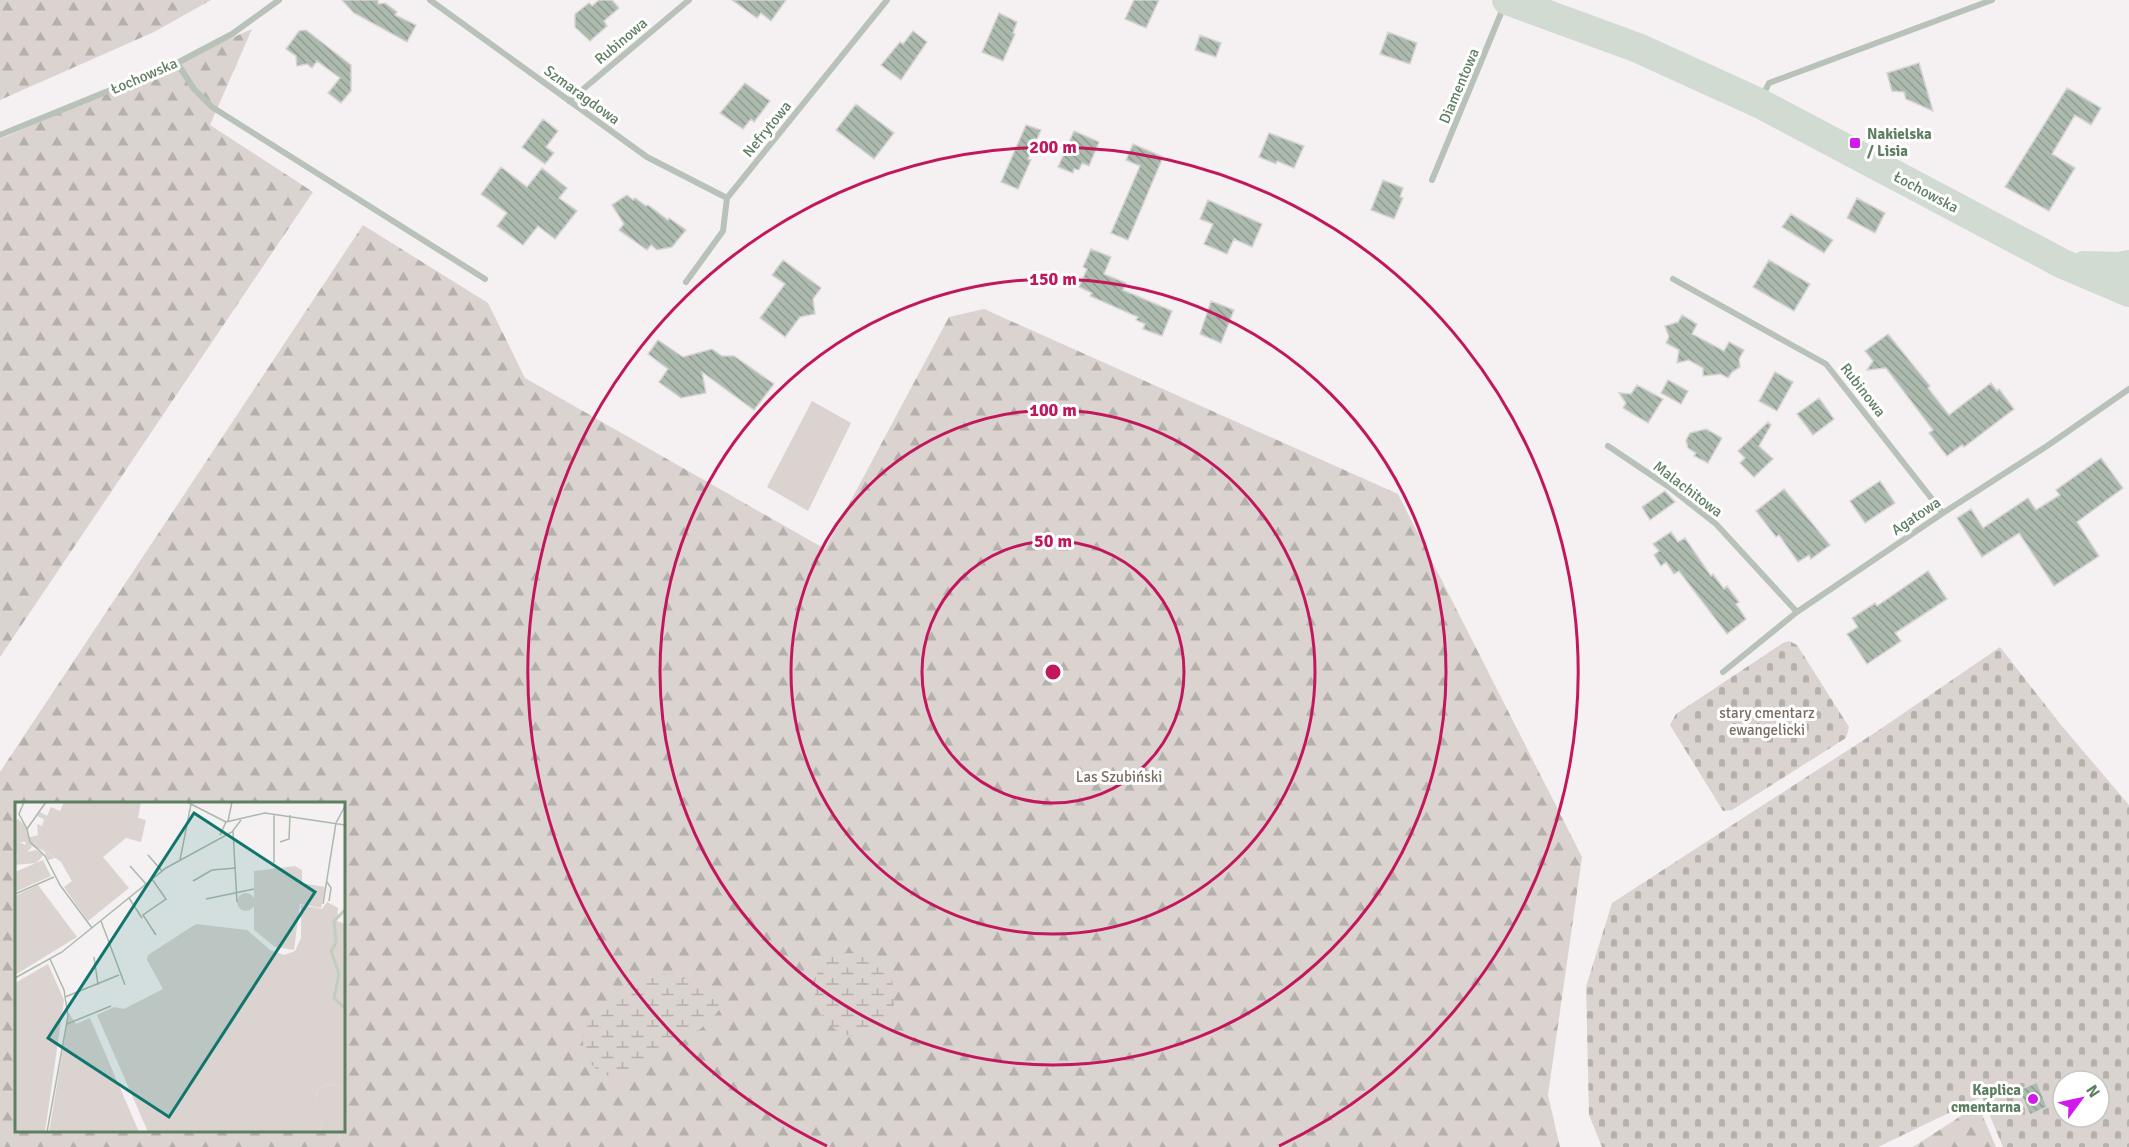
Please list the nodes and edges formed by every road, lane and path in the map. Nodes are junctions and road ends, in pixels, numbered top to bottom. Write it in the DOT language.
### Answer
graph roads {
  1 [pos="279,0"];
  2 [pos="430,0"];
  3 [pos="689,0"];
  4 [pos="887,0"];
  5 [pos="1507,0"];
  6 [pos="1992,0"];
  7 [pos="177,63"];
  8 [pos="569,101"];
  9 [pos="1759,103"];
  10 [pos="0,135"];
  11 [pos="1432,180"];
  12 [pos="727,198"];
  13 [pos="2063,264"];
  14 [pos="2129,266"];
  15 [pos="485,279"];
  16 [pos="1673,279"];
  17 [pos="686,282"];
  18 [pos="2129,292"];
  19 [pos="2129,389"];
  20 [pos="1608,446"];
  21 [pos="1943,513"];
  22 [pos="1797,612"];
  23 [pos="1723,672"];
  1 -- 7 [label="street, Łochowska"];
  2 -- 8 [label="street, Szmaragdowa"];
  3 -- 8 [label="street, Rubinowa"];
  4 -- 12 [label="street, Nefrytowa"];
  5 -- 9 [label="main road, Łochowska"];
  5 -- 11 [label="street, Diamentowa"];
  6 -- 9 [label="street"];
  7 -- 10 [label="street, Łochowska"];
  7 -- 15 [label="street"];
  8 -- 12 [label="street, Szmaragdowa"];
  9 -- 13 [label="main road, Łochowska"];
  12 -- 17 [label="street"];
  13 -- 14 [label="main road, Łochowska"];
  13 -- 18 [label="main road, Łochowska"];
  16 -- 21 [label="street, Rubinowa"];
  19 -- 21 [label="street, Agatowa"];
  20 -- 22 [label="street, Malachitowa"];
  21 -- 22 [label="street, Agatowa"];
  22 -- 23 [label="street, Agatowa"];
}
